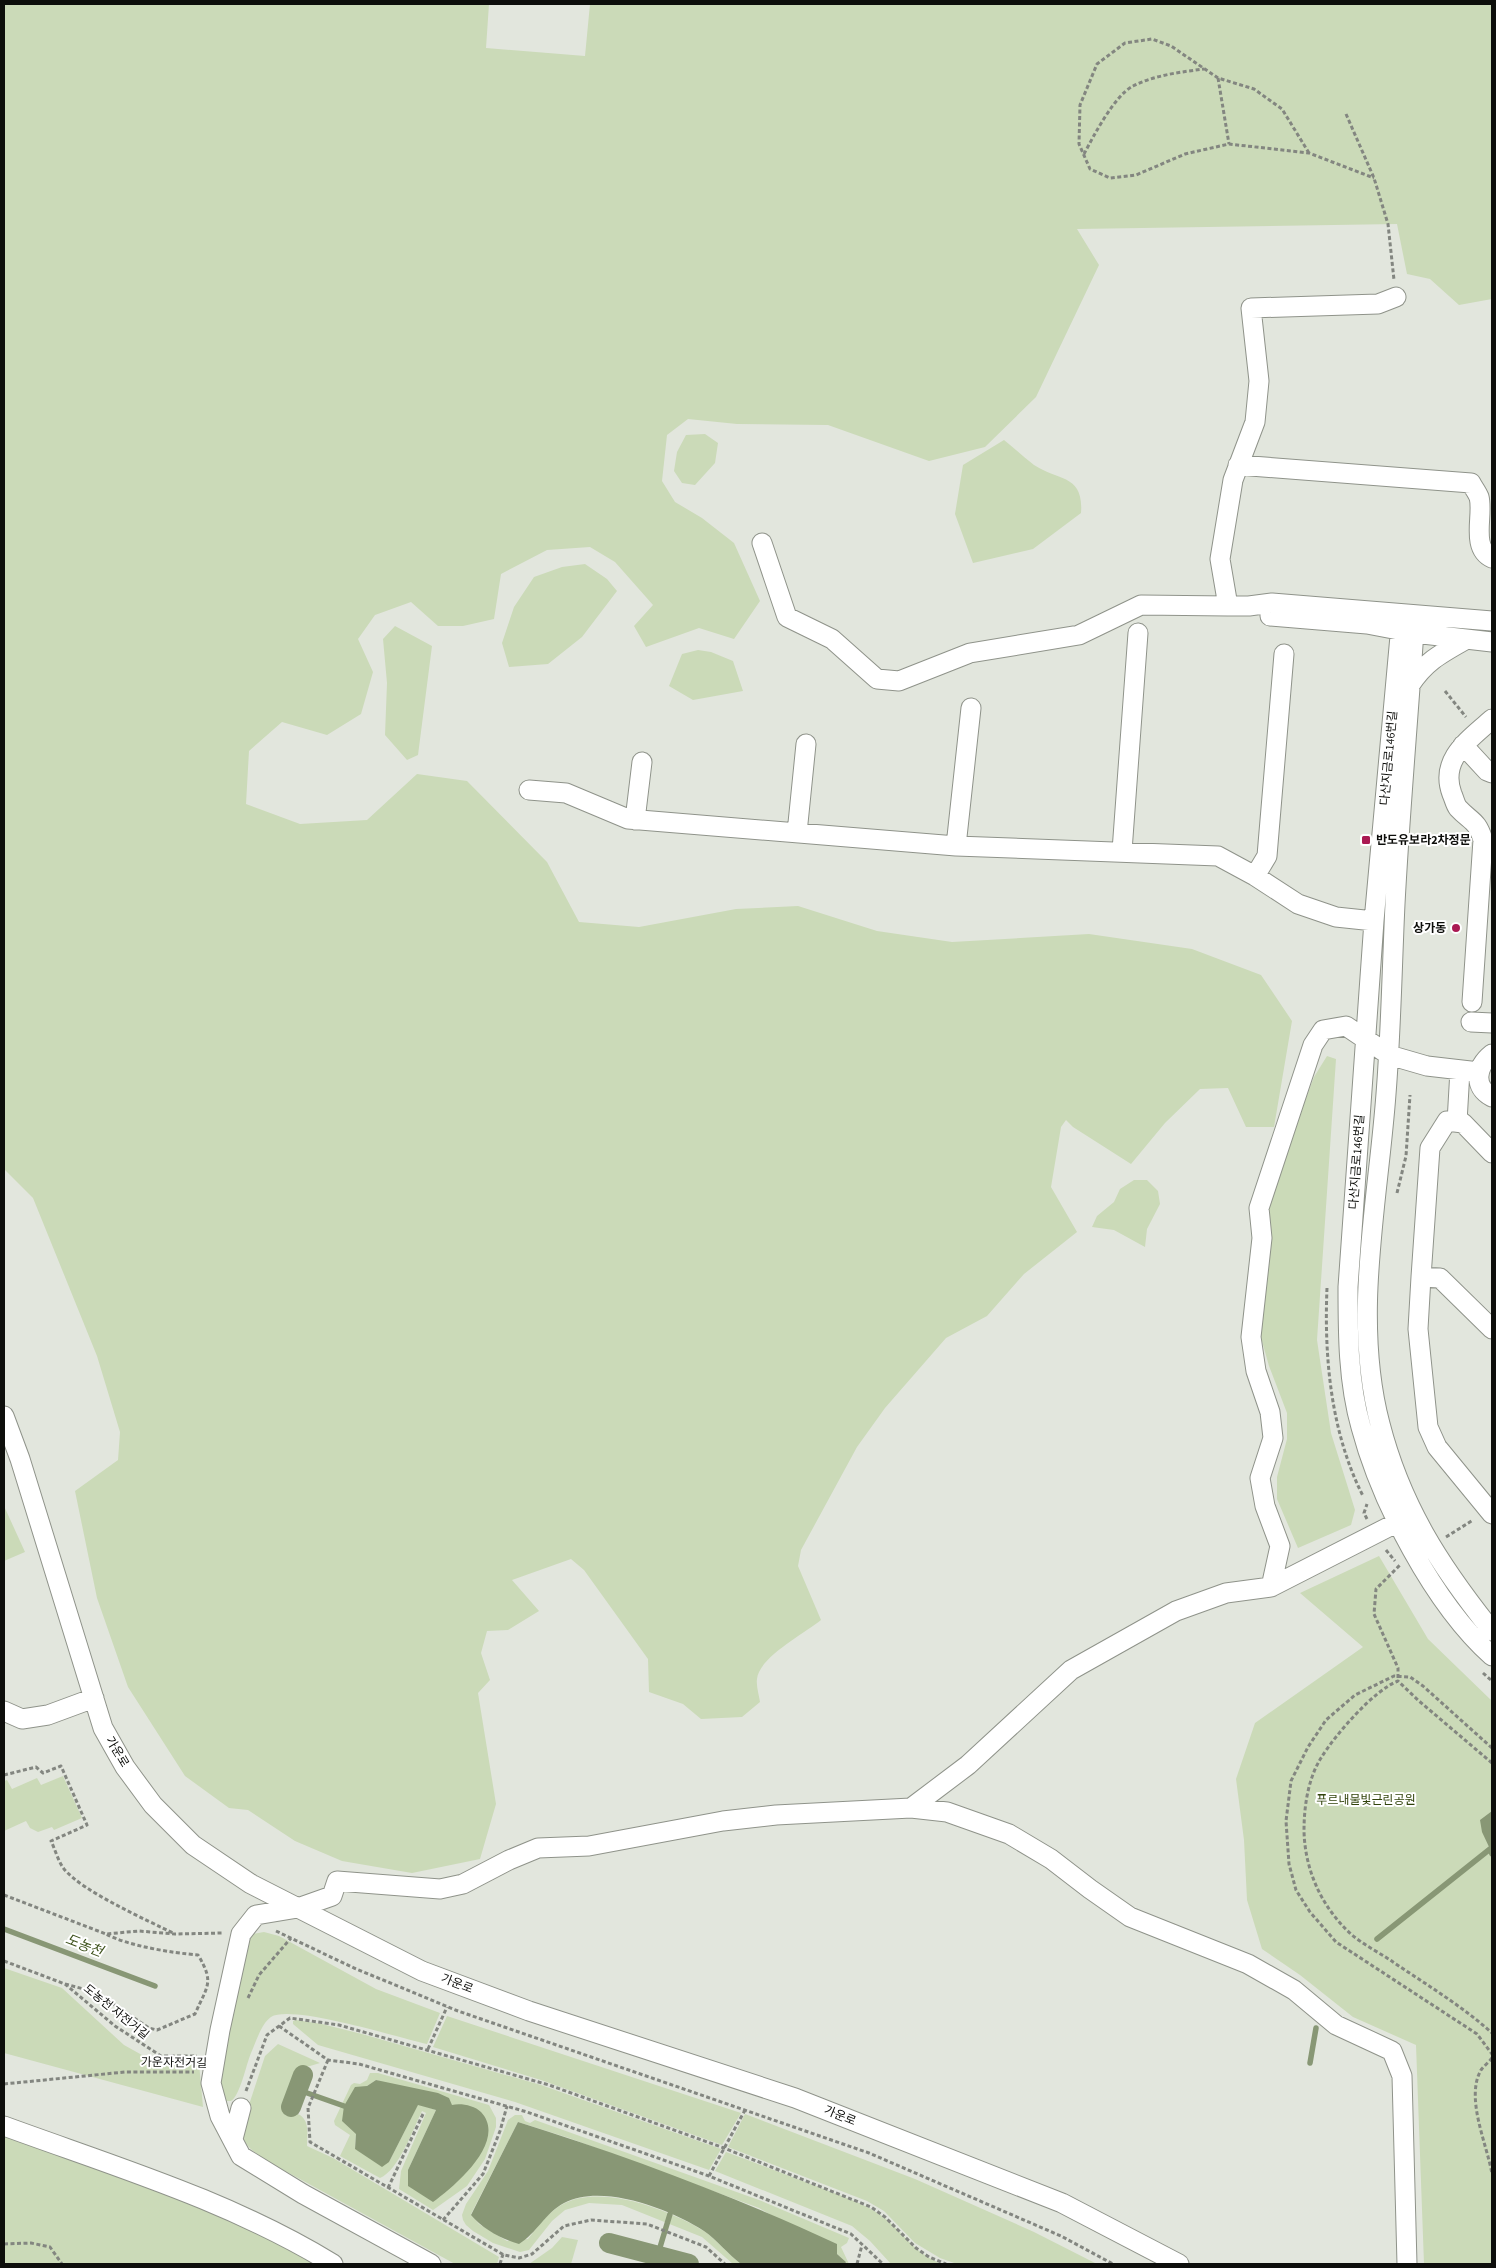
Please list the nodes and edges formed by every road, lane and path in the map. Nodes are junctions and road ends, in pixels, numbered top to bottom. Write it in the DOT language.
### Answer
graph roads {
  1 [pos="1204,69"];
  2 [pos="1218,78"];
  3 [pos="1346,114"];
  4 [pos="1229,144"];
  5 [pos="1309,153"];
  6 [pos="1084,154"];
  7 [pos="1374,178"];
  8 [pos="1396,297"];
  9 [pos="1238,466"];
  10 [pos="762,543"];
  11 [pos="1492,558"];
  12 [pos="1228,606"];
  13 [pos="1492,621"];
  14 [pos="1408,623"];
  15 [pos="1138,633"];
  16 [pos="1465,640"];
  17 [pos="1492,642"];
  18 [pos="1284,654"];
  19 [pos="1410,686"];
  20 [pos="1445,691"];
  21 [pos="971,708"];
  22 [pos="1492,719"];
  23 [pos="1478,732"];
  24 [pos="806,744"];
  25 [pos="1463,745"];
  26 [pos="642,762"];
  27 [pos="1492,773"];
  28 [pos="529,790"];
  29 [pos="635,820"];
  30 [pos="797,833"];
  31 [pos="956,846"];
  32 [pos="1122,851"];
  33 [pos="1255,876"];
  34 [pos="1374,921"];
  35 [pos="1472,1002"];
  36 [pos="1471,1022"];
  37 [pos="1492,1023"];
  38 [pos="1366,1038"];
  39 [pos="1492,1054"];
  40 [pos="1389,1055"];
  41 [pos="1460,1070"];
  42 [pos="1479,1072"];
  43 [pos="1492,1097"];
  44 [pos="1457,1122"];
  45 [pos="1492,1153"];
  46 [pos="1421,1277"];
  47 [pos="1492,1329"];
  48 [pos="4,1416"];
  49 [pos="1491,1512"];
  50 [pos="1405,1518"];
  51 [pos="1443,1539"];
  52 [pos="1403,1563"];
  53 [pos="1270,1587"];
  54 [pos="1492,1631"];
  55 [pos="1492,1656"];
  56 [pos="1398,1679"];
  57 [pos="94,1698"];
  58 [pos="4,1711"];
  59 [pos="1492,1748"];
  60 [pos="1492,1763"];
  61 [pos="4,1775"];
  62 [pos="911,1808"];
  63 [pos="4,1895"];
  64 [pos="298,1908"];
  65 [pos="275,1930"];
  66 [pos="106,1934"];
  67 [pos="175,1934"];
  68 [pos="241,1934"];
  69 [pos="291,1938"];
  70 [pos="4,1961"];
  71 [pos="65,1984"];
  72 [pos="247,2000"];
  73 [pos="447,2007"];
  74 [pos="279,2026"];
  75 [pos="1492,2033"];
  76 [pos="428,2049"];
  77 [pos="1492,2054"];
  78 [pos="1492,2058"];
  79 [pos="328,2060"];
  80 [pos="214,2065"];
  81 [pos="4,2084"];
  82 [pos="507,2106"];
  83 [pos="241,2108"];
  84 [pos="745,2110"];
  85 [pos="423,2114"];
  86 [pos="4,2126"];
  87 [pos="232,2139"];
  88 [pos="724,2148"];
  89 [pos="1492,2174"];
  90 [pos="709,2176"];
  91 [pos="388,2188"];
  92 [pos="443,2220"];
  93 [pos="4,2244"];
  94 [pos="862,2245"];
  95 [pos="503,2254"];
  96 [pos="62,2264"];
  97 [pos="332,2264"];
  98 [pos="431,2264"];
  99 [pos="500,2264"];
  100 [pos="725,2264"];
  101 [pos="856,2264"];
  102 [pos="883,2264"];
  103 [pos="946,2264"];
  104 [pos="1113,2264"];
  105 [pos="1179,2264"];
  106 [pos="1407,2264"];
  1 -- 2 [label="path"];
  1 -- 6 [label="path"];
  1 -- 6 [label="path"];
  2 -- 4 [label="path"];
  2 -- 5 [label="path"];
  3 -- 7 [label="path"];
  4 -- 5 [label="path"];
  4 -- 6 [label="path"];
  5 -- 7 [label="path"];
  7 -- 8 [label="path"];
  8 -- 9 [label="street"];
  9 -- 11 [label="street"];
  9 -- 12 [label="street"];
  10 -- 12 [label="street"];
  12 -- 14 [label="street"];
  13 -- 14 [label="street"];
  14 -- 16 [label="street"];
  14 -- 19 [label="street, 다산지금로146번길"];
  14 -- 34 [label="street, 다산지금로146번길"];
  15 -- 32 [label="street"];
  16 -- 17 [label="street"];
  16 -- 19 [label="street"];
  18 -- 33 [label="street"];
  19 -- 40 [label="street, 다산지금로146번길"];
  20 -- 23 [label="path"];
  21 -- 31 [label="street"];
  22 -- 23 [label="street"];
  23 -- 25 [label="street"];
  24 -- 30 [label="street"];
  25 -- 27 [label="street"];
  25 -- 35 [label="street"];
  26 -- 29 [label="street"];
  28 -- 29 [label="street"];
  29 -- 30 [label="street"];
  30 -- 31 [label="street"];
  31 -- 32 [label="street"];
  32 -- 33 [label="street"];
  33 -- 34 [label="street"];
  34 -- 38 [label="street, 다산지금로146번길"];
  36 -- 37 [label="street"];
  38 -- 40 [label="street"];
  38 -- 50 [label="street, 다산지금로146번길"];
  38 -- 53 [label="street"];
  39 -- 42 [label="street"];
  40 -- 41 [label="street"];
  40 -- 50 [label="street, 다산지금로146번길"];
  41 -- 42 [label="street"];
  41 -- 44 [label="street"];
  42 -- 43 [label="street"];
  44 -- 45 [label="street"];
  44 -- 46 [label="street"];
  46 -- 47 [label="street"];
  46 -- 49 [label="street"];
  48 -- 57 [label="street, 가운로"];
  49 -- 51 [label="path"];
  50 -- 53 [label="street"];
  50 -- 54 [label="street, 다산지금로146번길"];
  50 -- 55 [label="street, 다산지금로146번길"];
  52 -- 56 [label="path"];
  53 -- 62 [label="street"];
  56 -- 59 [label="path"];
  56 -- 60 [label="path"];
  56 -- 75 [label="path"];
  56 -- 77 [label="path"];
  57 -- 58 [label="street"];
  57 -- 64 [label="street, 가운로"];
  61 -- 67 [label="path"];
  62 -- 64 [label="street"];
  62 -- 106 [label="street"];
  63 -- 66 [label="path, 도농천 자전거길"];
  64 -- 68 [label="street"];
  64 -- 105 [label="street, 가운로"];
  65 -- 69 [label="path"];
  66 -- 67 [label="path, 도농천 자전거길"];
  66 -- 71 [label="path, 도농천 자전거길"];
  67 -- 68 [label="path, 도농천 자전거길"];
  68 -- 80 [label="street"];
  69 -- 72 [label="path"];
  69 -- 73 [label="path"];
  70 -- 71 [label="path, 도농천 자전거길"];
  71 -- 80 [label="path, 도농천 자전거길"];
  73 -- 76 [label="path"];
  73 -- 84 [label="path"];
  74 -- 76 [label="path"];
  74 -- 79 [label="path"];
  74 -- 83 [label="path"];
  76 -- 88 [label="path"];
  78 -- 89 [label="path"];
  79 -- 82 [label="path"];
  79 -- 91 [label="path"];
  80 -- 81 [label="path, 가운자전거길"];
  80 -- 87 [label="street"];
  82 -- 90 [label="path"];
  82 -- 92 [label="path"];
  83 -- 87 [label="street"];
  84 -- 88 [label="path"];
  84 -- 104 [label="path"];
  85 -- 91 [label="path"];
  86 -- 97 [label="street"];
  87 -- 98 [label="street"];
  88 -- 90 [label="path"];
  88 -- 103 [label="path"];
  90 -- 94 [label="path"];
  91 -- 92 [label="path"];
  92 -- 95 [label="path"];
  93 -- 96 [label="path"];
  94 -- 101 [label="path"];
  94 -- 102 [label="path"];
  95 -- 99 [label="path"];
  95 -- 100 [label="path"];
}
